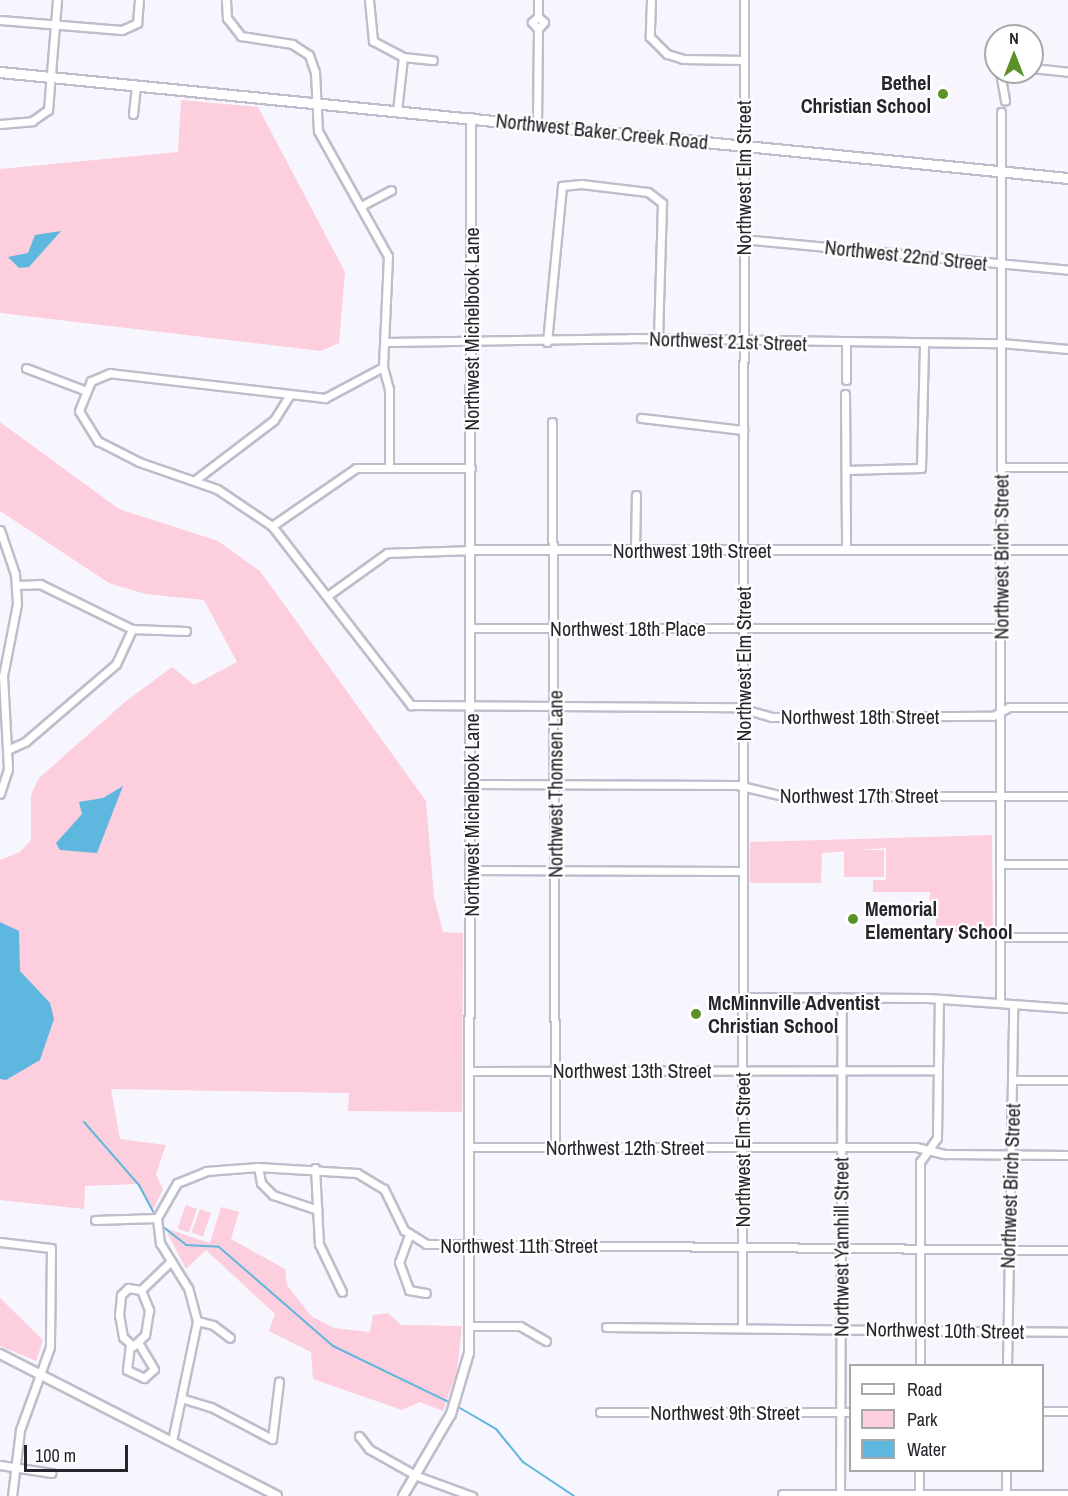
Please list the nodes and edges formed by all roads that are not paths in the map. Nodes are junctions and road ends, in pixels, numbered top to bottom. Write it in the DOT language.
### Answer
graph roads {
  1 [pos="57,0"];
  2 [pos="139,0"];
  3 [pos="226,0"];
  4 [pos="369,0"];
  5 [pos="538,0"];
  6 [pos="651,0"];
  7 [pos="744,0"];
  8 [pos="0,20"];
  9 [pos="57,24"];
  10 [pos="403,57"];
  11 [pos="434,60"];
  12 [pos="744,60"];
  13 [pos="1044,69"];
  14 [pos="0,72"];
  15 [pos="1068,72"];
  16 [pos="54,77"];
  17 [pos="1002,84"];
  18 [pos="136,85"];
  19 [pos="1005,101"];
  20 [pos="313,103"];
  21 [pos="397,111"];
  22 [pos="1001,112"];
  23 [pos="133,114"];
  24 [pos="471,118"];
  25 [pos="0,124"];
  26 [pos="537,125"];
  27 [pos="743,146"];
  28 [pos="1002,171"];
  29 [pos="1068,178"];
  30 [pos="391,190"];
  31 [pos="361,206"];
  32 [pos="743,239"];
  33 [pos="1002,264"];
  34 [pos="1068,270"];
  35 [pos="658,339"];
  36 [pos="388,342"];
  37 [pos="471,342"];
  38 [pos="547,342"];
  39 [pos="743,343"];
  40 [pos="846,343"];
  41 [pos="924,343"];
  42 [pos="1001,343"];
  43 [pos="1068,350"];
  44 [pos="383,367"];
  45 [pos="26,368"];
  46 [pos="846,380"];
  47 [pos="84,390"];
  48 [pos="845,394"];
  49 [pos="289,396"];
  50 [pos="640,418"];
  51 [pos="552,422"];
  52 [pos="743,430"];
  53 [pos="1001,467"];
  54 [pos="1068,467"];
  55 [pos="388,468"];
  56 [pos="471,468"];
  57 [pos="846,470"];
  58 [pos="195,480"];
  59 [pos="636,495"];
  60 [pos="272,526"];
  61 [pos="0,530"];
  62 [pos="471,550"];
  63 [pos="555,550"];
  64 [pos="635,550"];
  65 [pos="742,550"];
  66 [pos="846,550"];
  67 [pos="1001,550"];
  68 [pos="1068,550"];
  69 [pos="16,585"];
  70 [pos="330,594"];
  71 [pos="743,627"];
  72 [pos="470,628"];
  73 [pos="555,628"];
  74 [pos="1001,628"];
  75 [pos="132,629"];
  76 [pos="186,631"];
  77 [pos="471,706"];
  78 [pos="555,706"];
  79 [pos="1068,707"];
  80 [pos="743,708"];
  81 [pos="1001,712"];
  82 [pos="7,750"];
  83 [pos="471,784"];
  84 [pos="555,785"];
  85 [pos="743,786"];
  86 [pos="0,794"];
  87 [pos="1000,796"];
  88 [pos="1068,796"];
  89 [pos="1000,864"];
  90 [pos="1068,864"];
  91 [pos="471,870"];
  92 [pos="555,871"];
  93 [pos="743,872"];
  94 [pos="1000,937"];
  95 [pos="1068,937"];
  96 [pos="743,997"];
  97 [pos="842,997"];
  98 [pos="939,1002"];
  99 [pos="1000,1002"];
  100 [pos="1013,1007"];
  101 [pos="1068,1008"];
  102 [pos="743,1070"];
  103 [pos="842,1070"];
  104 [pos="937,1070"];
  105 [pos="470,1071"];
  106 [pos="555,1071"];
  107 [pos="1014,1080"];
  108 [pos="1068,1080"];
  109 [pos="469,1147"];
  110 [pos="555,1147"];
  111 [pos="743,1147"];
  112 [pos="842,1147"];
  113 [pos="929,1150"];
  114 [pos="1011,1155"];
  115 [pos="1068,1155"];
  116 [pos="258,1167"];
  117 [pos="315,1168"];
  118 [pos="318,1210"];
  119 [pos="158,1218"];
  120 [pos="95,1220"];
  121 [pos="409,1235"];
  122 [pos="0,1242"];
  123 [pos="469,1245"];
  124 [pos="742,1247"];
  125 [pos="841,1247"];
  126 [pos="920,1247"];
  127 [pos="1008,1248"];
  128 [pos="1068,1250"];
  129 [pos="170,1263"];
  130 [pos="141,1290"];
  131 [pos="342,1292"];
  132 [pos="426,1293"];
  133 [pos="197,1321"];
  134 [pos="470,1326"];
  135 [pos="606,1327"];
  136 [pos="742,1328"];
  137 [pos="841,1329"];
  138 [pos="920,1329"];
  139 [pos="1007,1330"];
  140 [pos="1068,1332"];
  141 [pos="230,1338"];
  142 [pos="546,1341"];
  143 [pos="139,1344"];
  144 [pos="130,1345"];
  145 [pos="0,1354"];
  146 [pos="920,1364"];
  147 [pos="1007,1364"];
  148 [pos="40,1373"];
  149 [pos="279,1381"];
  150 [pos="184,1399"];
  151 [pos="600,1412"];
  152 [pos="841,1412"];
  153 [pos="849,1412"];
  154 [pos="1044,1412"];
  155 [pos="1068,1412"];
  156 [pos="359,1436"];
  157 [pos="172,1441"];
  158 [pos="0,1465"];
  159 [pos="13,1468"];
  160 [pos="919,1472"];
  161 [pos="1006,1472"];
  162 [pos="51,1473"];
  163 [pos="417,1476"];
  164 [pos="782,1494"];
  165 [pos="840,1494"];
  166 [pos="919,1494"];
  167 [pos="1068,1494"];
  168 [pos="1006,1495"];
  169 [pos="12,1496"];
  170 [pos="277,1496"];
  171 [pos="403,1496"];
  172 [pos="472,1496"];
  1 -- 9 [label="street"];
  2 -- 9 [label="street"];
  3 -- 20 [label="street"];
  4 -- 10 [label="street"];
  5 -- 26 [label="street"];
  6 -- 12 [label="street"];
  7 -- 12 [label="street, Northwest Elm Street"];
  8 -- 9 [label="street"];
  9 -- 16 [label="street"];
  10 -- 11 [label="street"];
  10 -- 21 [label="street"];
  12 -- 27 [label="street, Northwest Elm Street"];
  13 -- 15 [label="street"];
  14 -- 16 [label="main road, Northwest Baker Creek Road"];
  16 -- 18 [label="main road, Northwest Baker Creek Road"];
  16 -- 25 [label="street"];
  17 -- 19 [label="street"];
  18 -- 20 [label="main road, Northwest Baker Creek Road"];
  18 -- 23 [label="street"];
  20 -- 21 [label="main road, Northwest Baker Creek Road"];
  20 -- 31 [label="street"];
  21 -- 24 [label="main road, Northwest Baker Creek Road"];
  22 -- 28 [label="street, Northwest Birch Street"];
  24 -- 26 [label="main road, Northwest Baker Creek Road"];
  24 -- 37 [label="street, Northwest Michelbook Lane"];
  26 -- 27 [label="main road, Northwest Baker Creek Road"];
  27 -- 28 [label="main road, Northwest Baker Creek Road"];
  27 -- 32 [label="street, Northwest Elm Street"];
  28 -- 29 [label="main road, Northwest Baker Creek Road"];
  28 -- 33 [label="street, Northwest Birch Street"];
  30 -- 31 [label="street"];
  31 -- 36 [label="street"];
  32 -- 33 [label="street, Northwest 22nd Street"];
  32 -- 39 [label="street, Northwest Elm Street"];
  33 -- 34 [label="street, Northwest 22nd Street"];
  33 -- 42 [label="street, Northwest Birch Street"];
  35 -- 38 [label="street, Northwest 21st Street"];
  35 -- 38 [label="street"];
  35 -- 39 [label="street, Northwest 21st Street"];
  36 -- 37 [label="street, Northwest 21st Street"];
  36 -- 44 [label="street"];
  37 -- 38 [label="street, Northwest 21st Street"];
  37 -- 56 [label="street, Northwest Michelbook Lane"];
  39 -- 40 [label="street, Northwest 21st Street"];
  39 -- 52 [label="street, Northwest Elm Street"];
  40 -- 41 [label="street, Northwest 21st Street"];
  40 -- 46 [label="street"];
  41 -- 42 [label="street, Northwest 21st Street"];
  41 -- 57 [label="street"];
  42 -- 43 [label="street, Northwest 21st Street"];
  42 -- 53 [label="street, Northwest Birch Street"];
  44 -- 49 [label="street"];
  44 -- 55 [label="street"];
  45 -- 47 [label="street"];
  47 -- 49 [label="street"];
  47 -- 58 [label="street"];
  48 -- 57 [label="street"];
  49 -- 58 [label="street"];
  50 -- 52 [label="street"];
  51 -- 63 [label="street, Northwest Thomsen Lane"];
  52 -- 65 [label="street, Northwest Elm Street"];
  53 -- 54 [label="street"];
  53 -- 67 [label="street, Northwest Birch Street"];
  55 -- 56 [label="street"];
  55 -- 60 [label="street"];
  56 -- 62 [label="street, Northwest Michelbook Lane"];
  57 -- 66 [label="street"];
  58 -- 60 [label="street"];
  59 -- 64 [label="street"];
  60 -- 70 [label="street"];
  61 -- 69 [label="street"];
  62 -- 63 [label="street, Northwest 19th Street"];
  62 -- 70 [label="street, Northwest 19th Street"];
  62 -- 72 [label="street, Northwest Michelbook Lane"];
  63 -- 64 [label="street, Northwest 19th Street"];
  63 -- 73 [label="street, Northwest Thomsen Lane"];
  64 -- 65 [label="street, Northwest 19th Street"];
  65 -- 66 [label="street, Northwest 19th Street"];
  65 -- 71 [label="street, Northwest Elm Street"];
  66 -- 67 [label="street, Northwest 19th Street"];
  67 -- 68 [label="street, Northwest 19th Street"];
  67 -- 74 [label="street, Northwest Birch Street"];
  69 -- 75 [label="street"];
  69 -- 82 [label="street"];
  70 -- 77 [label="street, Northwest 18th Street"];
  71 -- 73 [label="street, Northwest 18th Place"];
  71 -- 74 [label="street, Northwest 18th Place"];
  71 -- 80 [label="street, Northwest Elm Street"];
  72 -- 73 [label="street, Northwest 18th Place"];
  72 -- 77 [label="street, Northwest Michelbook Lane"];
  73 -- 78 [label="street, Northwest Thomsen Lane"];
  74 -- 81 [label="street, Northwest Birch Street"];
  75 -- 76 [label="street"];
  75 -- 82 [label="street"];
  77 -- 78 [label="street, Northwest 18th Street"];
  77 -- 83 [label="street, Northwest Michelbook Lane"];
  78 -- 80 [label="street, Northwest 18th Street"];
  78 -- 84 [label="street, Northwest Thomsen Lane"];
  79 -- 81 [label="street, Northwest 18th Street"];
  80 -- 81 [label="street, Northwest 18th Street"];
  80 -- 85 [label="street, Northwest Elm Street"];
  81 -- 87 [label="street, Northwest Birch Street"];
  82 -- 86 [label="street"];
  83 -- 84 [label="street, Northwest 17th Street"];
  83 -- 91 [label="street, Northwest Michelbook Lane"];
  84 -- 85 [label="street, Northwest 17th Street"];
  84 -- 92 [label="street, Northwest Thomsen Lane"];
  85 -- 87 [label="street, Northwest 17th Street"];
  85 -- 93 [label="street, Northwest Elm Street"];
  87 -- 88 [label="street, Northwest 17th Street"];
  87 -- 89 [label="street, Northwest Birch Street"];
  89 -- 90 [label="street"];
  89 -- 94 [label="street, Northwest Birch Street"];
  91 -- 92 [label="street"];
  91 -- 105 [label="street, Northwest Michelbook Lane"];
  92 -- 93 [label="street"];
  92 -- 106 [label="street, Northwest Thomsen Lane"];
  93 -- 96 [label="street, Northwest Elm Street"];
  94 -- 95 [label="street"];
  94 -- 99 [label="street, Northwest Birch Street"];
  96 -- 97 [label="street"];
  96 -- 102 [label="street, Northwest Elm Street"];
  97 -- 98 [label="street"];
  97 -- 103 [label="street, Northwest Yamhill Street"];
  98 -- 99 [label="street"];
  98 -- 104 [label="street"];
  99 -- 100 [label="street"];
  100 -- 101 [label="street"];
  100 -- 107 [label="street, Northwest Birch Street"];
  102 -- 103 [label="street, Northwest 13th Street"];
  102 -- 106 [label="street, Northwest 13th Street"];
  102 -- 111 [label="street, Northwest Elm Street"];
  103 -- 104 [label="street, Northwest 13th Street"];
  103 -- 112 [label="street, Northwest Yamhill Street"];
  104 -- 113 [label="street"];
  105 -- 106 [label="street, Northwest 13th Street"];
  105 -- 109 [label="street, Northwest Michelbook Lane"];
  106 -- 110 [label="street, Northwest Thomsen Lane"];
  107 -- 108 [label="street"];
  107 -- 114 [label="street, Northwest Birch Street"];
  109 -- 110 [label="street, Northwest 12th Street"];
  109 -- 123 [label="street, Northwest Michelbook Lane"];
  110 -- 111 [label="street, Northwest 12th Street"];
  111 -- 112 [label="street, Northwest 12th Street"];
  111 -- 124 [label="street, Northwest Elm Street"];
  112 -- 113 [label="street, Northwest 12th Street"];
  112 -- 125 [label="street, Northwest Yamhill Street"];
  113 -- 114 [label="street, Northwest 12th Street"];
  113 -- 126 [label="street"];
  114 -- 115 [label="street, Northwest 12th Street"];
  114 -- 127 [label="street, Northwest Birch Street"];
  116 -- 117 [label="street"];
  116 -- 118 [label="street"];
  116 -- 119 [label="street"];
  117 -- 118 [label="street"];
  117 -- 121 [label="street"];
  118 -- 131 [label="street"];
  119 -- 120 [label="street"];
  119 -- 129 [label="street"];
  121 -- 123 [label="street, Northwest 11th Street"];
  121 -- 132 [label="street"];
  122 -- 148 [label="street"];
  123 -- 124 [label="street, Northwest 11th Street"];
  123 -- 134 [label="street, Northwest Michelbook Lane"];
  124 -- 125 [label="street, Northwest 11th Street"];
  124 -- 136 [label="street, Northwest Elm Street"];
  125 -- 126 [label="street, Northwest 11th Street"];
  125 -- 137 [label="street, Northwest Yamhill Street"];
  126 -- 127 [label="street, Northwest 11th Street"];
  126 -- 138 [label="street"];
  127 -- 128 [label="street, Northwest 11th Street"];
  127 -- 139 [label="street, Northwest Birch Street"];
  129 -- 130 [label="street"];
  129 -- 133 [label="street"];
  130 -- 143 [label="street"];
  130 -- 144 [label="street"];
  133 -- 141 [label="street"];
  133 -- 150 [label="street"];
  134 -- 142 [label="street"];
  134 -- 163 [label="street, Northwest Michelbook Lane"];
  135 -- 136 [label="street, Northwest 10th Street"];
  136 -- 137 [label="street, Northwest 10th Street"];
  137 -- 138 [label="street, Northwest 10th Street"];
  137 -- 152 [label="street, Northwest Yamhill Street"];
  138 -- 139 [label="street, Northwest 10th Street"];
  138 -- 146 [label="street"];
  139 -- 140 [label="street, Northwest 10th Street"];
  139 -- 147 [label="street, Northwest Birch Street"];
  143 -- 144 [label="street"];
  143 -- 144 [label="street"];
  145 -- 148 [label="street"];
  148 -- 157 [label="street"];
  148 -- 159 [label="street"];
  149 -- 150 [label="street"];
  150 -- 157 [label="street"];
  151 -- 152 [label="street, Northwest 9th Street"];
  152 -- 153 [label="street, Northwest 9th Street"];
  152 -- 165 [label="street, Northwest Yamhill Street"];
  154 -- 155 [label="street"];
  156 -- 163 [label="street"];
  157 -- 170 [label="street"];
  158 -- 159 [label="street"];
  159 -- 162 [label="street"];
  159 -- 169 [label="street"];
  160 -- 166 [label="street"];
  161 -- 168 [label="street"];
  163 -- 171 [label="street, Northwest Michelbook Lane"];
  163 -- 172 [label="street"];
  164 -- 165 [label="street"];
  165 -- 166 [label="street"];
  166 -- 168 [label="street"];
  167 -- 168 [label="street"];
}
